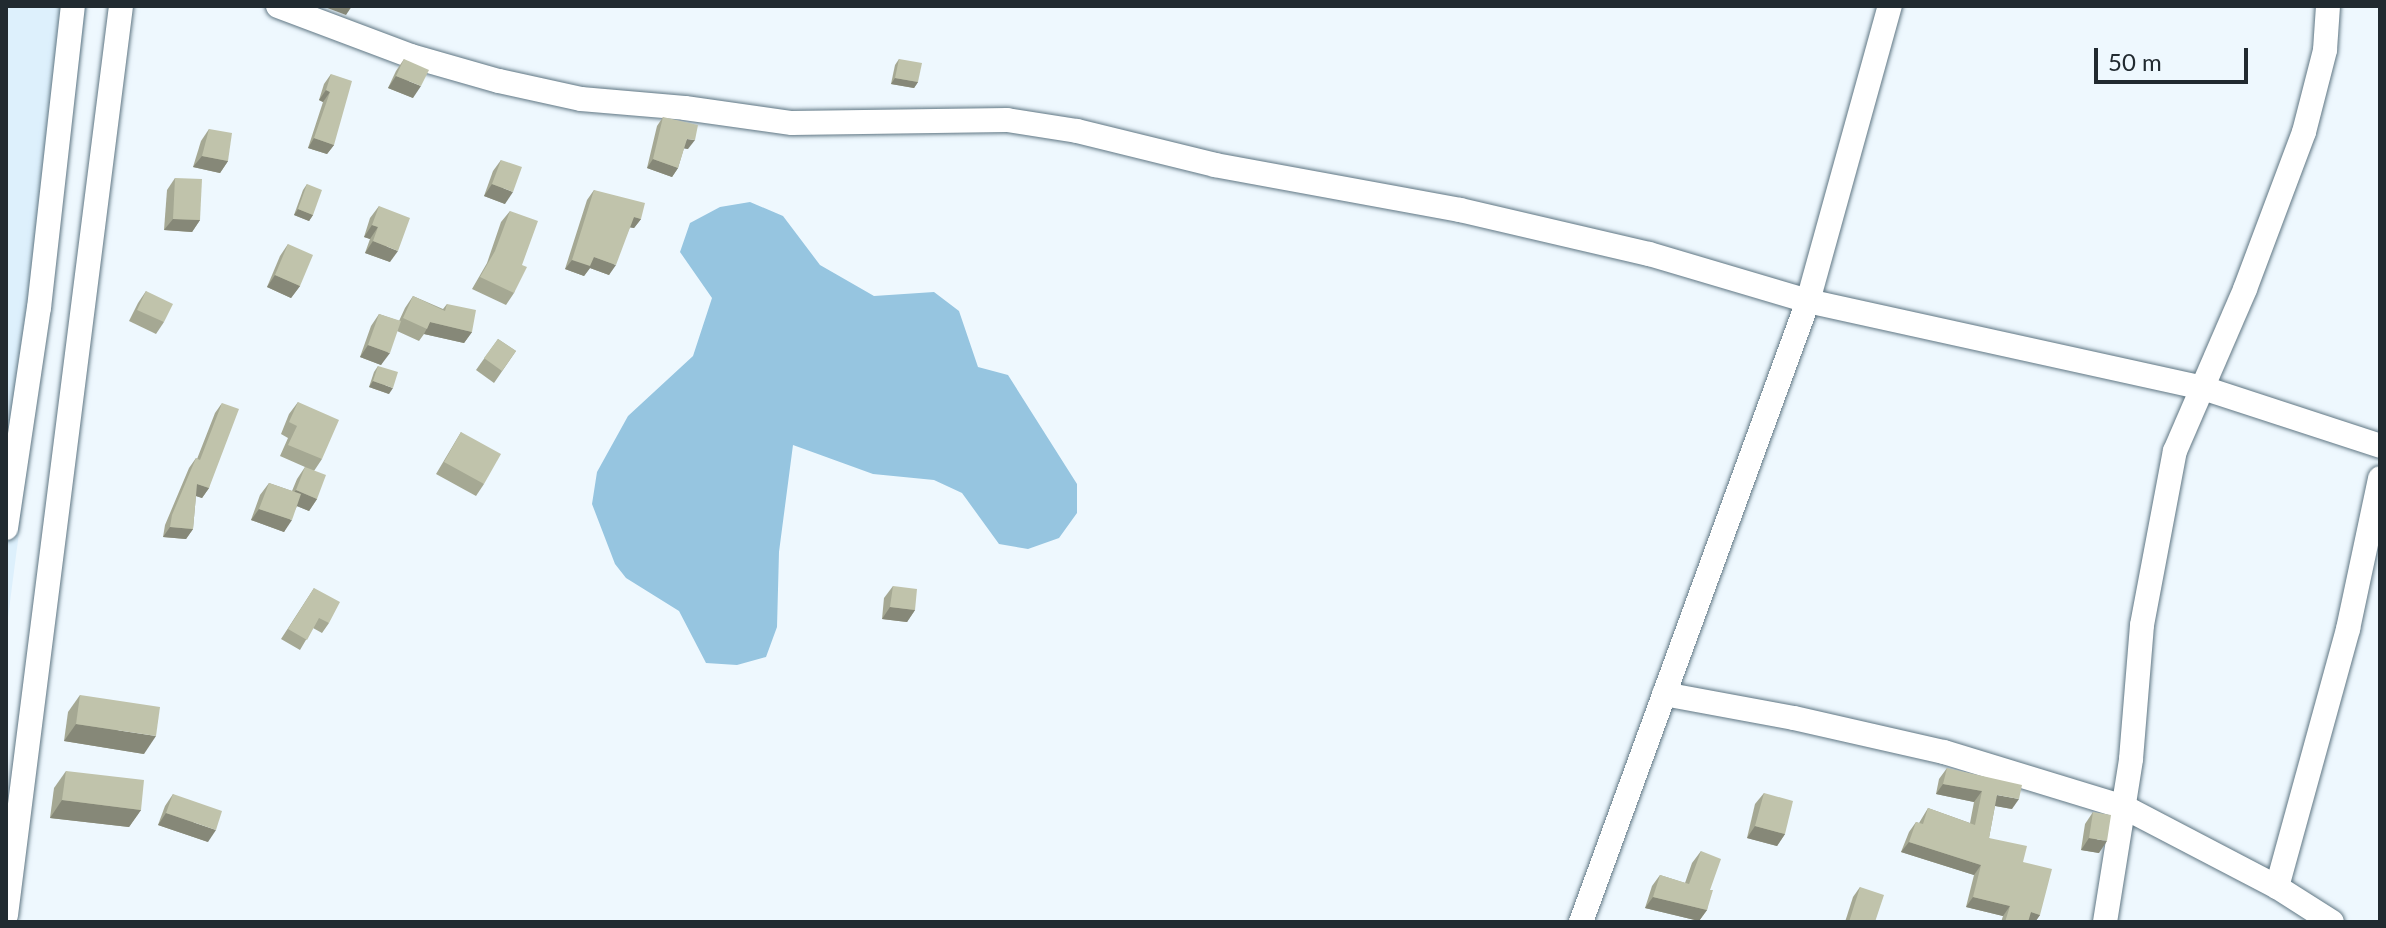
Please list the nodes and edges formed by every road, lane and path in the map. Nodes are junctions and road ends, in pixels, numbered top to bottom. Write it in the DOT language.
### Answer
graph roads {
  1 [pos="73,6"];
  2 [pos="121,6"];
  3 [pos="278,6"];
  4 [pos="1890,6"];
  5 [pos="2328,6"];
  6 [pos="1808,301"];
  7 [pos="2200,387"];
  8 [pos="2380,446"];
  9 [pos="2380,478"];
  10 [pos="6,528"];
  11 [pos="1664,694"];
  12 [pos="2124,807"];
  13 [pos="2277,887"];
  14 [pos="6,915"];
  15 [pos="1581,922"];
  16 [pos="2105,922"];
  17 [pos="2332,922"];
  1 -- 10 [label="street"];
  2 -- 14 [label="street"];
  3 -- 6 [label="street"];
  4 -- 6 [label="street"];
  5 -- 7 [label="street"];
  6 -- 7 [label="street"];
  6 -- 11 [label="street"];
  7 -- 8 [label="street"];
  7 -- 12 [label="street"];
  9 -- 13 [label="street"];
  11 -- 12 [label="street"];
  11 -- 15 [label="street"];
  12 -- 13 [label="street"];
  12 -- 16 [label="street"];
  13 -- 17 [label="street"];
}
